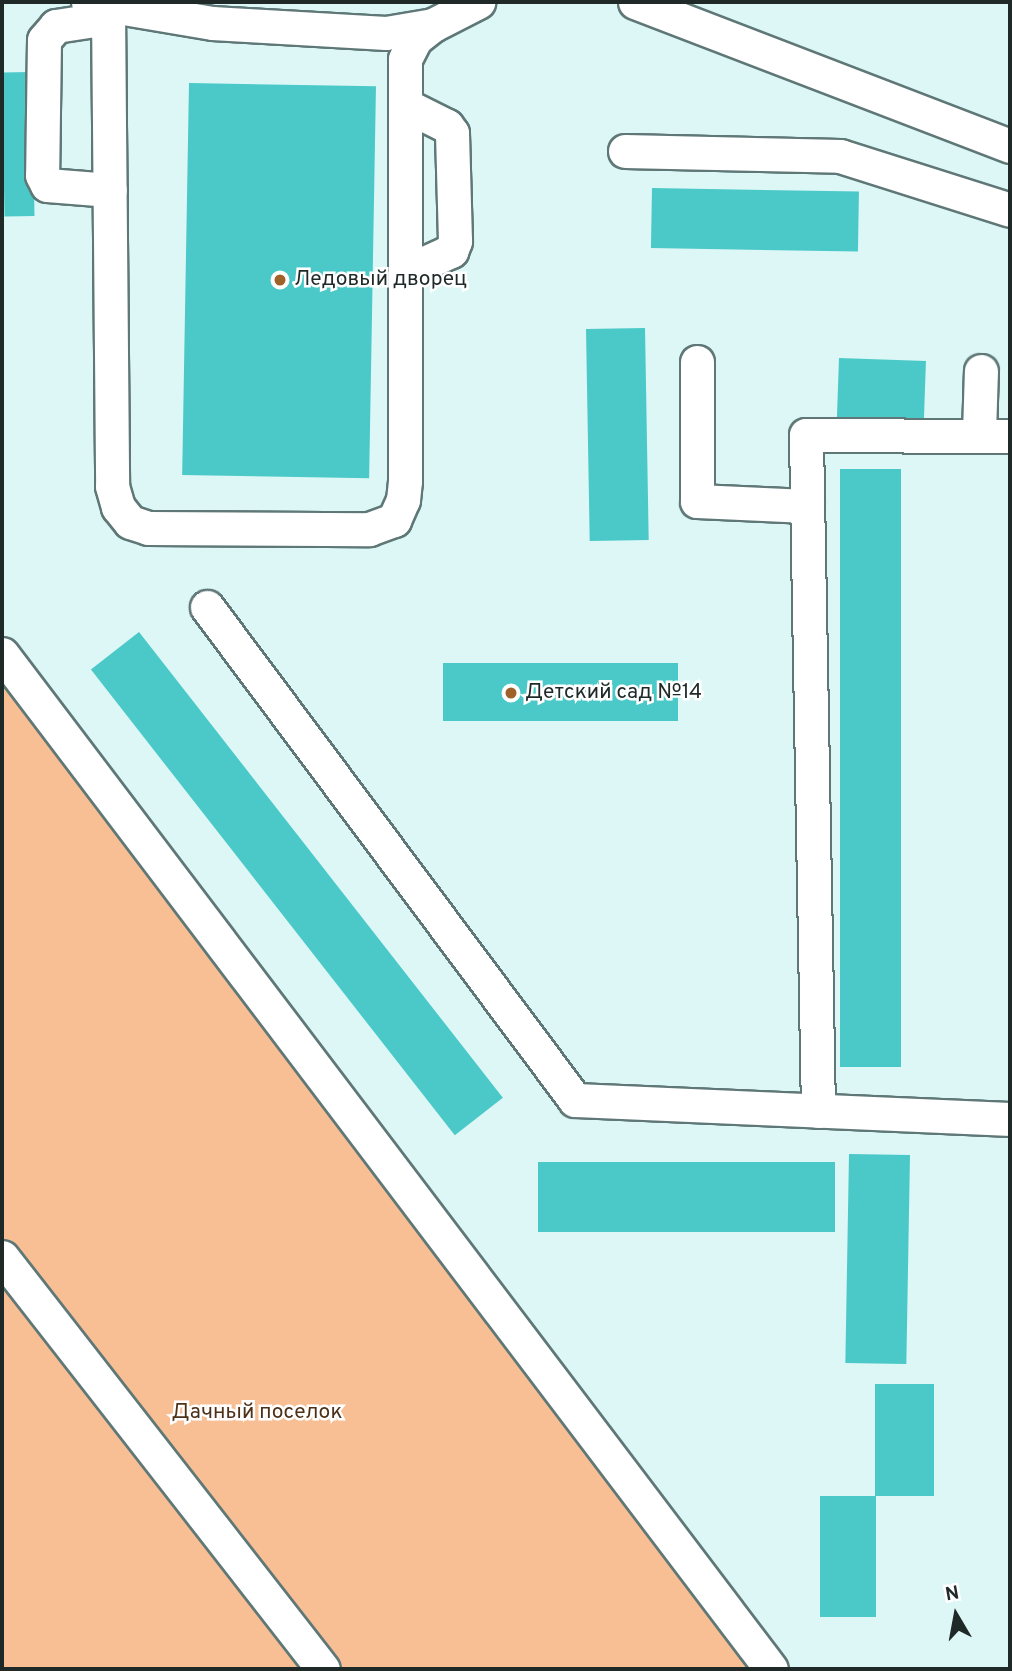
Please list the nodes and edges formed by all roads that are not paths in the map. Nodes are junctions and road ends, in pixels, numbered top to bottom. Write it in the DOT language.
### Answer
graph roads {
  1 [pos="478,2"];
  2 [pos="635,2"];
  3 [pos="101,9"];
  4 [pos="433,25"];
  5 [pos="405,104"];
  6 [pos="1010,146"];
  7 [pos="625,151"];
  8 [pos="110,190"];
  9 [pos="1010,210"];
  10 [pos="405,272"];
  11 [pos="697,362"];
  12 [pos="981,370"];
  13 [pos="994,434"];
  14 [pos="807,506"];
  15 [pos="207,607"];
  16 [pos="2,654"];
  17 [pos="818,1111"];
  18 [pos="1010,1119"];
  19 [pos="2,1257"];
  20 [pos="323,1669"];
  21 [pos="771,1669"];
  1 -- 4 [label="lane"];
  2 -- 6 [label="lane"];
  3 -- 4 [label="lane"];
  3 -- 8 [label="lane"];
  3 -- 8 [label="lane"];
  4 -- 5 [label="lane"];
  5 -- 10 [label="lane"];
  5 -- 10 [label="lane"];
  7 -- 9 [label="lane"];
  8 -- 10 [label="lane"];
  11 -- 14 [label="lane"];
  12 -- 13 [label="lane"];
  13 -- 14 [label="lane"];
  14 -- 17 [label="lane"];
  15 -- 17 [label="lane"];
  16 -- 21 [label="lane"];
  17 -- 18 [label="lane"];
  19 -- 20 [label="lane"];
}
